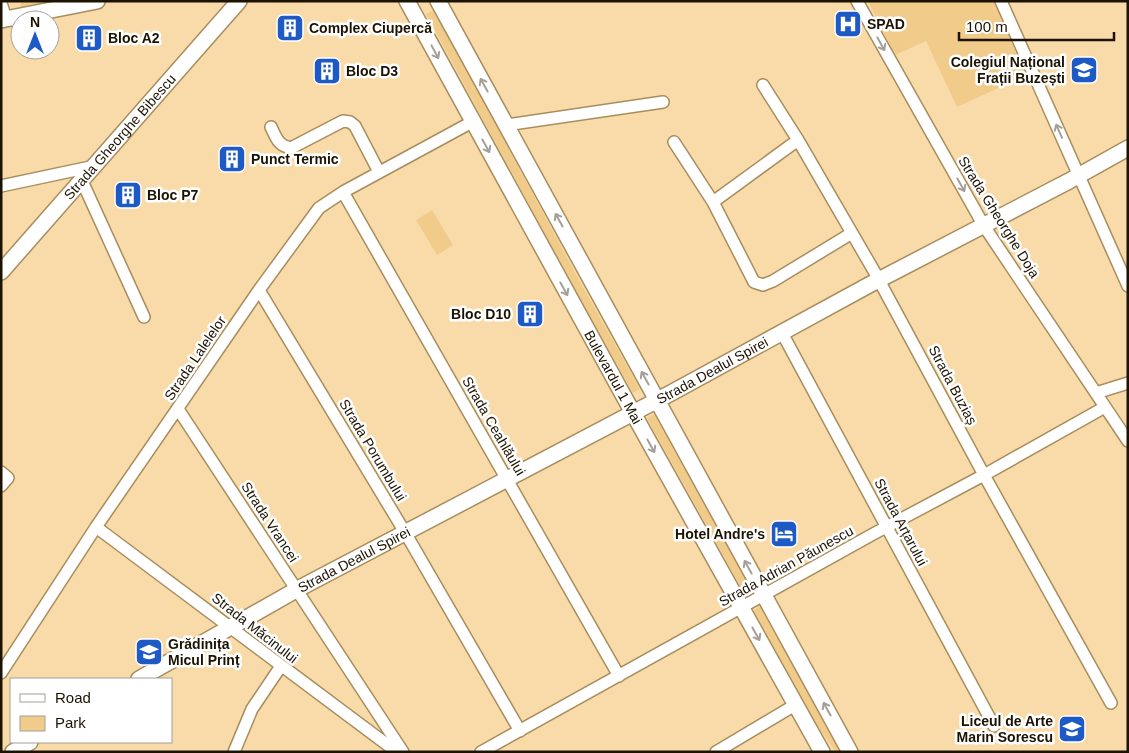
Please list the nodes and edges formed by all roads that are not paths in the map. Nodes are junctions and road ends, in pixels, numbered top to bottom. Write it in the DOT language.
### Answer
graph roads {
  1 [pos="97,1"];
  2 [pos="239,1"];
  3 [pos="408,1"];
  4 [pos="438,1"];
  5 [pos="857,1"];
  6 [pos="1000,1"];
  7 [pos="1,3"];
  8 [pos="3,20"];
  9 [pos="763,85"];
  10 [pos="662,102"];
  11 [pos="472,122"];
  12 [pos="506,125"];
  13 [pos="271,127"];
  14 [pos="798,140"];
  15 [pos="674,142"];
  16 [pos="1128,148"];
  17 [pos="95,166"];
  18 [pos="379,172"];
  19 [pos="1079,176"];
  20 [pos="82,181"];
  21 [pos="1,186"];
  22 [pos="343,192"];
  23 [pos="713,202"];
  24 [pos="984,226"];
  25 [pos="852,233"];
  26 [pos="1,272"];
  27 [pos="878,280"];
  28 [pos="1128,286"];
  29 [pos="259,290"];
  30 [pos="144,317"];
  31 [pos="781,332"];
  32 [pos="1128,383"];
  33 [pos="1096,393"];
  34 [pos="657,400"];
  35 [pos="1105,407"];
  36 [pos="178,409"];
  37 [pos="632,413"];
  38 [pos="1128,441"];
  39 [pos="1,472"];
  40 [pos="984,475"];
  41 [pos="507,479"];
  42 [pos="1,486"];
  43 [pos="96,527"];
  44 [pos="887,527"];
  45 [pos="406,534"];
  46 [pos="296,590"];
  47 [pos="764,595"];
  48 [pos="742,608"];
  49 [pos="230,627"];
  50 [pos="281,666"];
  51 [pos="1,673"];
  52 [pos="619,676"];
  53 [pos="141,678"];
  54 [pos="1111,703"];
  55 [pos="796,706"];
  56 [pos="994,726"];
  57 [pos="520,731"];
  58 [pos="28,743"];
  59 [pos="13,752"];
  60 [pos="234,752"];
  61 [pos="396,752"];
  62 [pos="402,752"];
  63 [pos="481,752"];
  64 [pos="716,752"];
  65 [pos="822,752"];
  66 [pos="850,752"];
  1 -- 8 [label="main road"];
  2 -- 17 [label="main road, Strada Gheorghe Bibescu"];
  3 -- 11 [label="main road, Bulevardul 1 Mai, one-way"];
  12 -- 4 [label="main road, Bulevardul 1 Mai, one-way"];
  5 -- 24 [label="street, Strada Gheorghe Doja, one-way"];
  19 -- 6 [label="street, one-way"];
  7 -- 8 [label="street"];
  9 -- 14 [label="street, Strada Buziaș"];
  10 -- 12 [label="street"];
  11 -- 18 [label="street, Strada Lalelelor"];
  11 -- 37 [label="main road, Bulevardul 1 Mai, one-way"];
  34 -- 12 [label="main road, Bulevardul 1 Mai, one-way"];
  13 -- 18 [label="street"];
  14 -- 23 [label="street"];
  14 -- 25 [label="street, Strada Buziaș"];
  15 -- 23 [label="street"];
  16 -- 19 [label="main road, Strada Dealul Spirei"];
  17 -- 20 [label="main road, Strada Gheorghe Bibescu"];
  17 -- 21 [label="street"];
  18 -- 22 [label="street, Strada Lalelelor"];
  19 -- 24 [label="main road, Strada Dealul Spirei"];
  19 -- 28 [label="street"];
  20 -- 26 [label="main road, Strada Gheorghe Bibescu"];
  20 -- 30 [label="street"];
  22 -- 29 [label="street, Strada Lalelelor"];
  22 -- 41 [label="street, Strada Ceahlăului"];
  23 -- 25 [label="street"];
  24 -- 27 [label="main road, Strada Dealul Spirei"];
  24 -- 33 [label="street, Strada Gheorghe Doja"];
  25 -- 27 [label="street, Strada Buziaș"];
  27 -- 31 [label="main road, Strada Dealul Spirei"];
  27 -- 40 [label="street, Strada Buziaș"];
  29 -- 36 [label="street, Strada Lalelelor"];
  29 -- 45 [label="street, Strada Porumbului"];
  31 -- 34 [label="main road, Strada Dealul Spirei"];
  31 -- 44 [label="street, Strada Arțarului"];
  32 -- 33 [label="street"];
  33 -- 35 [label="street, Strada Gheorghe Doja"];
  34 -- 37 [label="main road, Strada Dealul Spirei"];
  47 -- 34 [label="main road, Bulevardul 1 Mai, one-way"];
  35 -- 38 [label="street, Strada Gheorghe Doja"];
  35 -- 40 [label="street, Strada Adrian Păunescu"];
  36 -- 43 [label="street, Strada Lalelelor"];
  36 -- 46 [label="street, Strada Vrancei"];
  37 -- 41 [label="main road, Strada Dealul Spirei"];
  37 -- 48 [label="main road, Bulevardul 1 Mai, one-way"];
  39 -- 42 [label="street"];
  40 -- 44 [label="street, Strada Adrian Păunescu"];
  40 -- 54 [label="street, Strada Buziaș"];
  41 -- 45 [label="main road, Strada Dealul Spirei"];
  41 -- 52 [label="street, Strada Ceahlăului"];
  43 -- 49 [label="street, Strada Măcinului"];
  43 -- 51 [label="street, Strada Lalelelor"];
  44 -- 47 [label="street, Strada Adrian Păunescu"];
  44 -- 56 [label="street, Strada Arțarului"];
  45 -- 46 [label="main road, Strada Dealul Spirei"];
  45 -- 57 [label="street, Strada Porumbului"];
  46 -- 49 [label="main road, Strada Dealul Spirei"];
  46 -- 62 [label="street, Strada Vrancei"];
  47 -- 48 [label="street, Strada Adrian Păunescu"];
  66 -- 47 [label="main road, Bulevardul 1 Mai, one-way"];
  48 -- 52 [label="street, Strada Adrian Păunescu"];
  48 -- 55 [label="main road, Bulevardul 1 Mai, one-way"];
  49 -- 50 [label="street, Strada Măcinului"];
  49 -- 53 [label="main road, Strada Dealul Spirei"];
  50 -- 60 [label="street"];
  50 -- 61 [label="street, Strada Măcinului"];
  52 -- 57 [label="street, Strada Adrian Păunescu"];
  55 -- 64 [label="street"];
  55 -- 65 [label="main road, Bulevardul 1 Mai"];
  57 -- 63 [label="street, Strada Adrian Păunescu"];
  58 -- 59 [label="main road"];
}
